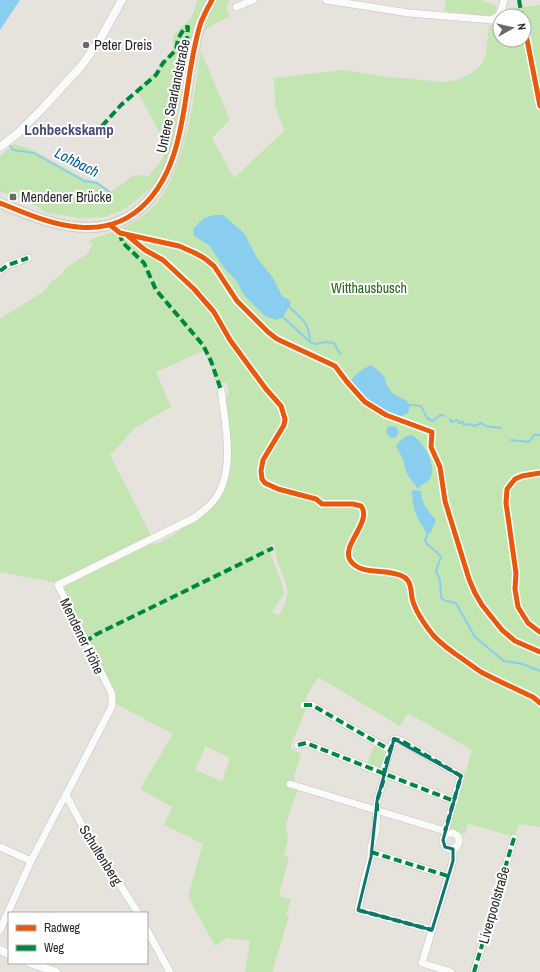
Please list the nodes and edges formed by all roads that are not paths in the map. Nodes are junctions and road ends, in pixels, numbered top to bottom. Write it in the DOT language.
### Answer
graph roads {
  1 [pos="122,0"];
  2 [pos="212,0"];
  3 [pos="253,0"];
  4 [pos="326,0"];
  5 [pos="504,0"];
  6 [pos="236,7"];
  7 [pos="0,148"];
  8 [pos="0,203"];
  9 [pos="28,258"];
  10 [pos="0,271"];
  11 [pos="221,390"];
  12 [pos="304,705"];
  13 [pos="298,745"];
  14 [pos="390,750"];
  15 [pos="383,774"];
  16 [pos="290,784"];
  17 [pos="66,795"];
  18 [pos="454,801"];
  19 [pos="377,811"];
  20 [pos="446,832"];
  21 [pos="514,838"];
  22 [pos="0,847"];
  23 [pos="453,849"];
  24 [pos="371,852"];
  25 [pos="31,861"];
  26 [pos="448,876"];
  27 [pos="8,912"];
  28 [pos="8,912"];
  29 [pos="137,912"];
  30 [pos="0,930"];
  31 [pos="432,930"];
  32 [pos="148,932"];
  33 [pos="33,964"];
  34 [pos="422,964"];
  35 [pos="56,972"];
  36 [pos="170,972"];
  37 [pos="420,972"];
  38 [pos="451,972"];
  39 [pos="474,972"];
  1 -- 7 [label="street"];
  2 -- 8 [label="main road, Untere Saarlandstraße"];
  3 -- 6 [label="street"];
  4 -- 5 [label="street"];
  9 -- 10 [label="street"];
  11 -- 17 [label="street, Mendener Höhe"];
  12 -- 14 [label="street"];
  13 -- 15 [label="street"];
  14 -- 15 [label="street"];
  14 -- 18 [label="street"];
  15 -- 18 [label="street"];
  15 -- 19 [label="street"];
  16 -- 19 [label="street"];
  17 -- 25 [label="street, Mendener Höhe"];
  17 -- 29 [label="street, Schultenberg"];
  18 -- 20 [label="street"];
  19 -- 20 [label="street"];
  19 -- 24 [label="street"];
  20 -- 23 [label="street"];
  20 -- 23 [label="street"];
  21 -- 39 [label="street, Liverpoolstraße"];
  22 -- 25 [label="street"];
  23 -- 26 [label="street"];
  24 -- 26 [label="street"];
  24 -- 31 [label="street"];
  25 -- 27 [label="street, Mendener Höhe"];
  26 -- 31 [label="street"];
  28 -- 30 [label="street, Mendener Höhe"];
  31 -- 34 [label="street"];
  32 -- 36 [label="street"];
  33 -- 35 [label="street"];
  34 -- 37 [label="street"];
  34 -- 38 [label="street"];
}
